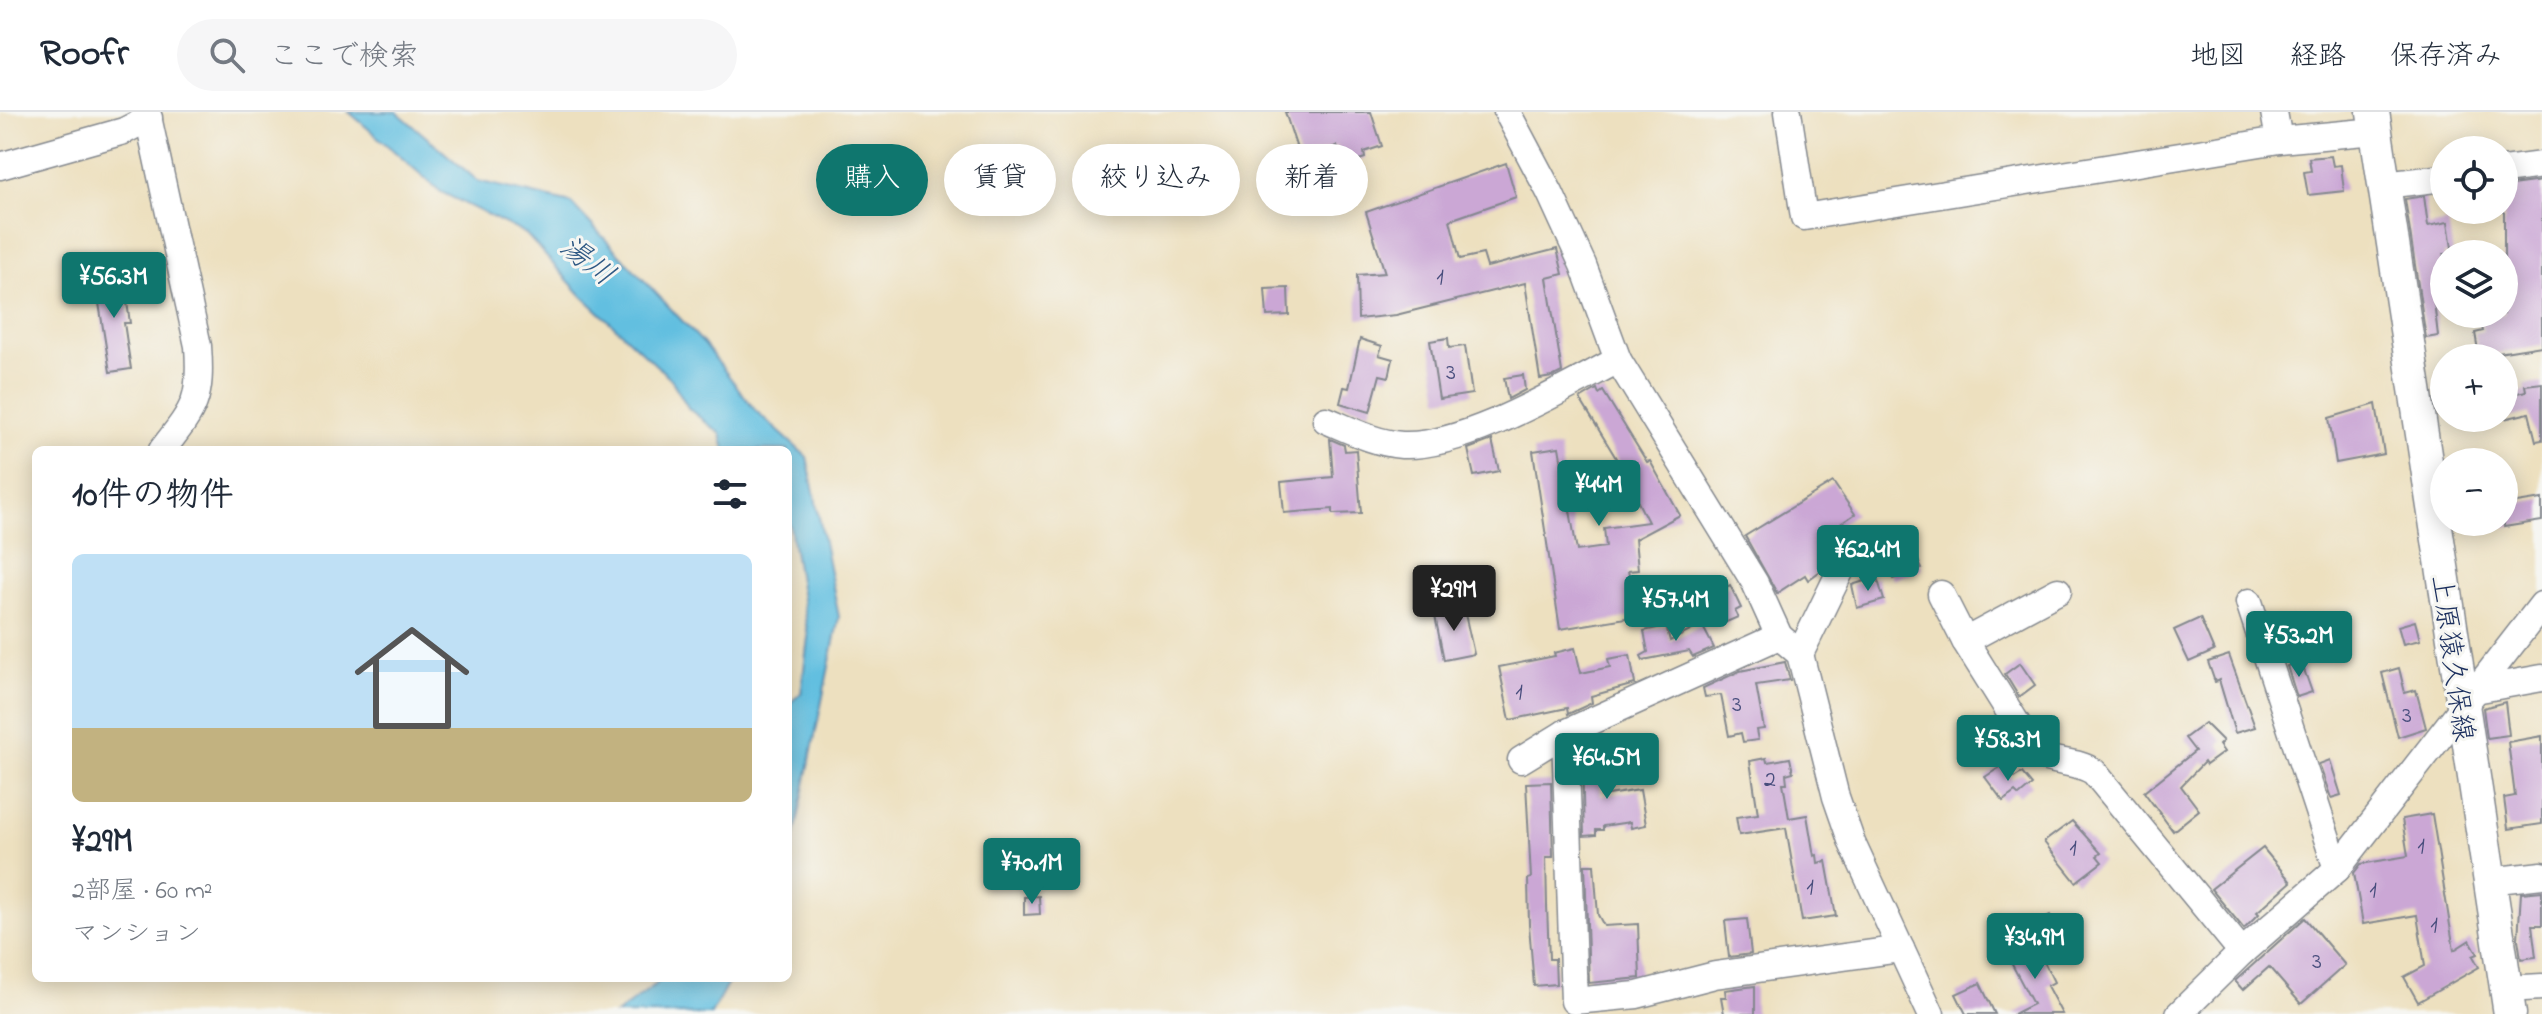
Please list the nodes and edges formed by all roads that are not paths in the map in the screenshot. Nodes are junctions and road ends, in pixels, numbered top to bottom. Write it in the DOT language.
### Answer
graph roads {
  1 [pos="1507,112"];
  2 [pos="1788,112"];
  3 [pos="2274,112"];
  4 [pos="148,115"];
  5 [pos="2374,121"];
  6 [pos="2279,140"];
  7 [pos="2542,165"];
  8 [pos="0,166"];
  9 [pos="2518,168"];
  10 [pos="2430,180"];
  11 [pos="2384,185"];
  12 [pos="1618,360"];
  13 [pos="1326,420"];
  14 [pos="165,446"];
  15 [pos="1855,541"];
  16 [pos="2058,591"];
  17 [pos="1941,594"];
  18 [pos="2249,602"];
  19 [pos="2542,605"];
  20 [pos="1779,636"];
  21 [pos="1965,641"];
  22 [pos="1800,654"];
  23 [pos="2542,678"];
  24 [pos="2468,699"];
  25 [pos="1565,733"];
  26 [pos="1521,760"];
  27 [pos="2337,869"];
  28 [pos="2542,875"];
  29 [pos="2488,881"];
  30 [pos="1901,949"];
  31 [pos="2242,952"];
  32 [pos="2542,987"];
  33 [pos="2508,1002"];
  34 [pos="1931,1014"];
  35 [pos="2179,1014"];
  1 -- 12 [label="street"];
  2 -- 6 [label="street"];
  3 -- 6 [label="street"];
  4 -- 8 [label="street"];
  4 -- 14 [label="street"];
  5 -- 6 [label="street"];
  5 -- 11 [label="main road, 上原猿久保線"];
  7 -- 9 [label="street"];
  10 -- 11 [label="street"];
  11 -- 24 [label="main road, 上原猿久保線"];
  12 -- 13 [label="street"];
  12 -- 20 [label="street"];
  15 -- 22 [label="street"];
  16 -- 21 [label="street"];
  17 -- 21 [label="street"];
  18 -- 27 [label="street"];
  19 -- 24 [label="street"];
  20 -- 22 [label="street"];
  20 -- 25 [label="street"];
  21 -- 31 [label="street"];
  22 -- 30 [label="street"];
  23 -- 24 [label="street"];
  24 -- 27 [label="street"];
  24 -- 29 [label="main road, 上原猿久保線"];
  25 -- 26 [label="street"];
  25 -- 30 [label="street"];
  27 -- 31 [label="street"];
  28 -- 29 [label="street"];
  29 -- 33 [label="main road, 上原猿久保線"];
  30 -- 34 [label="street"];
  31 -- 35 [label="street"];
  32 -- 33 [label="street"];
}
